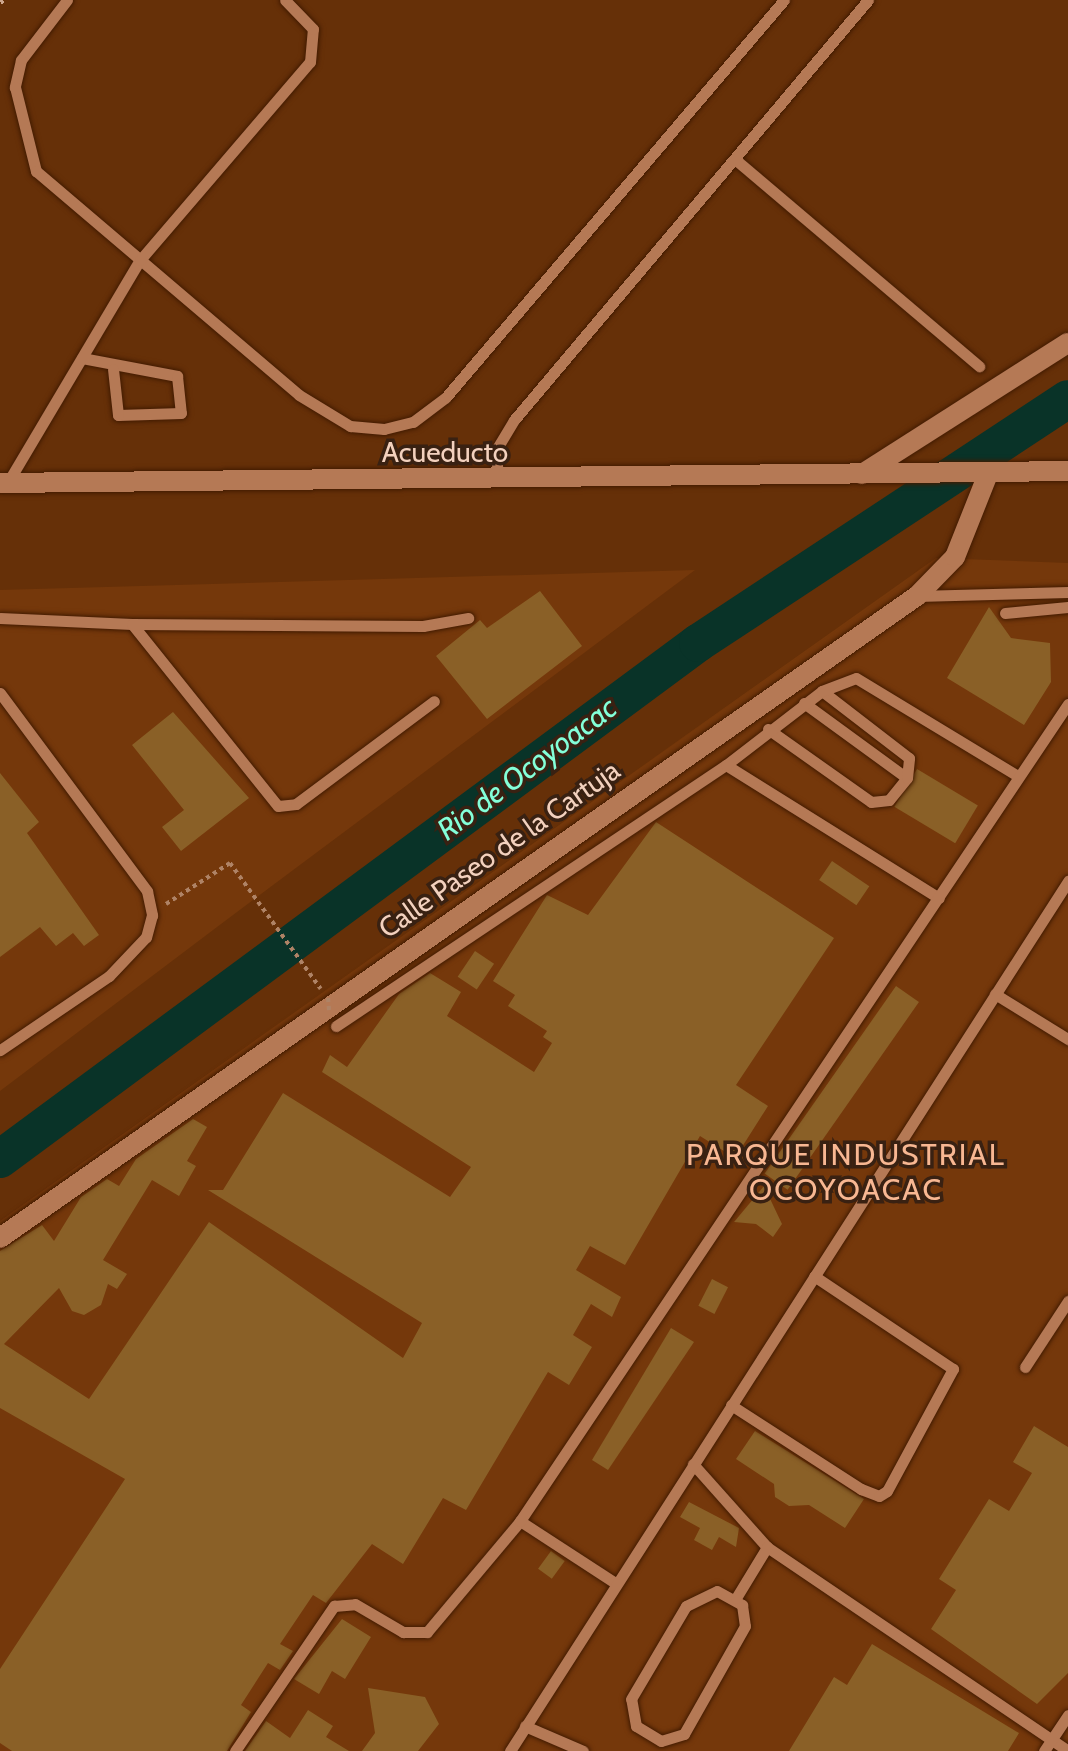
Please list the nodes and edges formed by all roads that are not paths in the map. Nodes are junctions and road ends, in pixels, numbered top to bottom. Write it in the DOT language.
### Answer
graph roads {
  1 [pos="67,0"];
  2 [pos="285,0"];
  3 [pos="784,0"];
  4 [pos="868,0"];
  5 [pos="736,160"];
  6 [pos="140,260"];
  7 [pos="1068,343"];
  8 [pos="82,358"];
  9 [pos="979,366"];
  10 [pos="113,369"];
  11 [pos="1068,471"];
  12 [pos="862,474"];
  13 [pos="978,474"];
  14 [pos="498,479"];
  15 [pos="4,482"];
  16 [pos="1068,592"];
  17 [pos="917,596"];
  18 [pos="1068,607"];
  19 [pos="1005,613"];
  20 [pos="0,618"];
  21 [pos="468,618"];
  22 [pos="132,624"];
  23 [pos="822,691"];
  24 [pos="0,693"];
  25 [pos="434,701"];
  26 [pos="804,703"];
  27 [pos="1068,704"];
  28 [pos="768,729"];
  29 [pos="726,765"];
  30 [pos="1018,776"];
  31 [pos="907,778"];
  32 [pos="1068,881"];
  33 [pos="939,898"];
  34 [pos="995,994"];
  35 [pos="336,1026"];
  36 [pos="1068,1039"];
  37 [pos="0,1050"];
  38 [pos="0,1238"];
  39 [pos="814,1276"];
  40 [pos="1068,1301"];
  41 [pos="1025,1367"];
  42 [pos="731,1405"];
  43 [pos="693,1464"];
  44 [pos="520,1521"];
  45 [pos="767,1547"];
  46 [pos="615,1583"];
  47 [pos="736,1598"];
  48 [pos="1068,1715"];
  49 [pos="525,1726"];
  50 [pos="1048,1746"];
  51 [pos="235,1751"];
  52 [pos="510,1751"];
  53 [pos="583,1751"];
  54 [pos="1068,1751"];
  1 -- 6 [label="lane"];
  2 -- 6 [label="lane"];
  3 -- 6 [label="lane"];
  4 -- 5 [label="lane"];
  5 -- 9 [label="lane"];
  5 -- 14 [label="lane"];
  6 -- 8 [label="lane"];
  7 -- 12 [label="street"];
  8 -- 10 [label="lane"];
  8 -- 15 [label="lane"];
  10 -- 10 [label="lane"];
  11 -- 13 [label="street, Acueducto"];
  12 -- 13 [label="street, Acueducto"];
  12 -- 14 [label="street, Acueducto"];
  13 -- 17 [label="street, Calle Paseo de la Cartuja"];
  14 -- 15 [label="street, Acueducto"];
  16 -- 17 [label="lane"];
  17 -- 38 [label="street, Calle Paseo de la Cartuja"];
  18 -- 19 [label="lane"];
  20 -- 22 [label="lane"];
  21 -- 22 [label="lane"];
  22 -- 25 [label="lane"];
  23 -- 26 [label="lane"];
  23 -- 30 [label="lane"];
  23 -- 31 [label="lane"];
  24 -- 37 [label="lane"];
  26 -- 28 [label="lane"];
  26 -- 31 [label="lane"];
  27 -- 30 [label="lane"];
  28 -- 29 [label="lane"];
  28 -- 31 [label="lane"];
  29 -- 33 [label="lane"];
  29 -- 35 [label="lane"];
  30 -- 33 [label="lane"];
  32 -- 34 [label="lane"];
  33 -- 44 [label="lane"];
  34 -- 36 [label="lane"];
  34 -- 39 [label="lane"];
  39 -- 42 [label="lane"];
  39 -- 42 [label="lane"];
  40 -- 41 [label="lane"];
  42 -- 43 [label="lane"];
  43 -- 45 [label="lane"];
  43 -- 46 [label="lane"];
  44 -- 46 [label="lane"];
  44 -- 51 [label="lane"];
  45 -- 47 [label="lane"];
  45 -- 50 [label="lane"];
  46 -- 49 [label="lane"];
  47 -- 47 [label="lane"];
  48 -- 50 [label="lane"];
  49 -- 52 [label="lane"];
  49 -- 53 [label="lane"];
  50 -- 54 [label="lane"];
}
